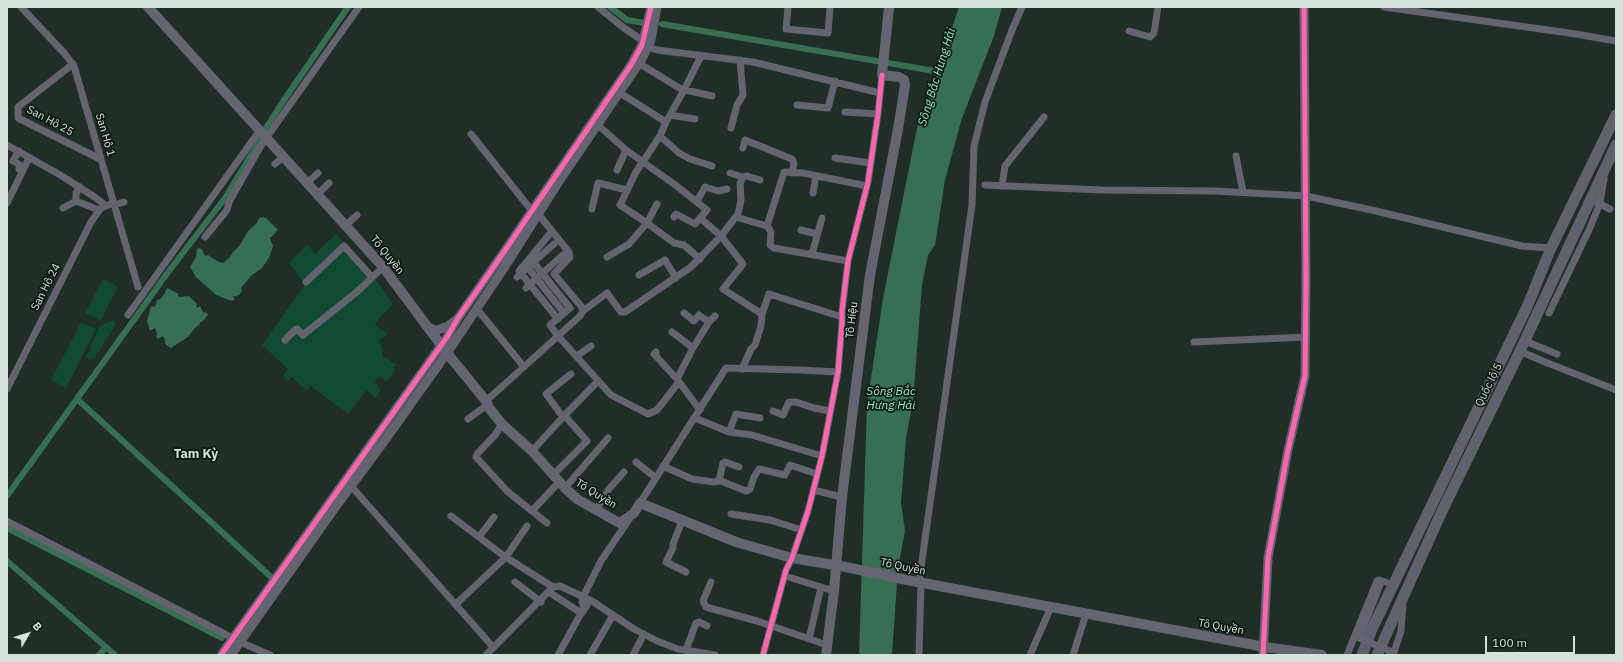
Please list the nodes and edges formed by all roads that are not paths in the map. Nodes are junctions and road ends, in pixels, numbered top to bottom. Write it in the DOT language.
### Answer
graph roads {
  1 [pos="21,7"];
  2 [pos="148,7"];
  3 [pos="359,7"];
  4 [pos="598,7"];
  5 [pos="650,7"];
  6 [pos="657,7"];
  7 [pos="788,7"];
  8 [pos="830,7"];
  9 [pos="889,7"];
  10 [pos="1022,7"];
  11 [pos="1158,7"];
  12 [pos="1304,7"];
  13 [pos="1384,7"];
  14 [pos="1129,31"];
  15 [pos="1616,41"];
  16 [pos="644,44"];
  17 [pos="701,56"];
  18 [pos="740,60"];
  19 [pos="72,64"];
  20 [pos="640,64"];
  21 [pos="882,72"];
  22 [pos="835,81"];
  23 [pos="684,90"];
  24 [pos="620,93"];
  25 [pos="880,93"];
  26 [pos="712,96"];
  27 [pos="797,105"];
  28 [pos="846,112"];
  29 [pos="878,114"];
  30 [pos="670,115"];
  31 [pos="1616,115"];
  32 [pos="1044,117"];
  33 [pos="695,119"];
  34 [pos="666,122"];
  35 [pos="595,123"];
  36 [pos="731,128"];
  37 [pos="262,129"];
  38 [pos="471,134"];
  39 [pos="660,136"];
  40 [pos="7,145"];
  41 [pos="1616,145"];
  42 [pos="743,148"];
  43 [pos="626,150"];
  44 [pos="19,152"];
  45 [pos="284,156"];
  46 [pos="1236,156"];
  47 [pos="29,158"];
  48 [pos="835,158"];
  49 [pos="100,159"];
  50 [pos="642,162"];
  51 [pos="871,163"];
  52 [pos="274,164"];
  53 [pos="712,166"];
  54 [pos="19,169"];
  55 [pos="617,170"];
  56 [pos="318,172"];
  57 [pos="730,173"];
  58 [pos="792,173"];
  59 [pos="743,176"];
  60 [pos="816,176"];
  61 [pos="760,180"];
  62 [pos="308,182"];
  63 [pos="329,183"];
  64 [pos="985,185"];
  65 [pos="867,186"];
  66 [pos="1002,186"];
  67 [pos="80,187"];
  68 [pos="10,188"];
  69 [pos="727,189"];
  70 [pos="627,190"];
  71 [pos="1244,192"];
  72 [pos="813,193"];
  73 [pos="318,194"];
  74 [pos="1306,196"];
  75 [pos="76,201"];
  76 [pos="697,201"];
  77 [pos="1595,201"];
  78 [pos="124,202"];
  79 [pos="7,203"];
  80 [pos="113,204"];
  81 [pos="657,204"];
  82 [pos="105,205"];
  83 [pos="64,208"];
  84 [pos="592,209"];
  85 [pos="1610,209"];
  86 [pos="99,210"];
  87 [pos="534,212"];
  88 [pos="357,215"];
  89 [pos="674,217"];
  90 [pos="736,217"];
  91 [pos="700,218"];
  92 [pos="822,218"];
  93 [pos="647,224"];
  94 [pos="346,225"];
  95 [pos="767,226"];
  96 [pos="801,230"];
  97 [pos="552,231"];
  98 [pos="817,234"];
  99 [pos="721,236"];
  100 [pos="205,237"];
  101 [pos="554,244"];
  102 [pos="1551,248"];
  103 [pos="564,254"];
  104 [pos="812,254"];
  105 [pos="607,257"];
  106 [pos="533,259"];
  107 [pos="700,259"];
  108 [pos="848,261"];
  109 [pos="383,267"];
  110 [pos="554,274"];
  111 [pos="639,275"];
  112 [pos="372,277"];
  113 [pos="545,278"];
  114 [pos="676,278"];
  115 [pos="306,282"];
  116 [pos="138,287"];
  117 [pos="533,290"];
  118 [pos="554,294"];
  119 [pos="544,302"];
  120 [pos="561,302"];
  121 [pos="468,304"];
  122 [pos="477,309"];
  123 [pos="551,310"];
  124 [pos="582,311"];
  125 [pos="1549,313"];
  126 [pos="684,314"];
  127 [pos="762,314"];
  128 [pos="128,315"];
  129 [pos="715,316"];
  130 [pos="842,317"];
  131 [pos="458,318"];
  132 [pos="558,319"];
  133 [pos="709,322"];
  134 [pos="426,326"];
  135 [pos="672,332"];
  136 [pos="558,336"];
  137 [pos="1306,337"];
  138 [pos="285,340"];
  139 [pos="1194,342"];
  140 [pos="441,344"];
  141 [pos="591,346"];
  142 [pos="1523,346"];
  143 [pos="693,348"];
  144 [pos="656,352"];
  145 [pos="447,353"];
  146 [pos="1557,354"];
  147 [pos="577,356"];
  148 [pos="524,367"];
  149 [pos="742,369"];
  150 [pos="838,372"];
  151 [pos="571,374"];
  152 [pos="598,381"];
  153 [pos="678,381"];
  154 [pos="7,389"];
  155 [pos="1616,390"];
  156 [pos="487,403"];
  157 [pos="700,410"];
  158 [pos="773,411"];
  159 [pos="830,411"];
  160 [pos="564,416"];
  161 [pos="695,418"];
  162 [pos="760,418"];
  163 [pos="468,419"];
  164 [pos="502,424"];
  165 [pos="729,432"];
  166 [pos="608,438"];
  167 [pos="532,451"];
  168 [pos="822,456"];
  169 [pos="636,462"];
  170 [pos="663,466"];
  171 [pos="739,467"];
  172 [pos="624,472"];
  173 [pos="817,474"];
  174 [pos="785,475"];
  175 [pos="656,478"];
  176 [pos="793,479"];
  177 [pos="719,481"];
  178 [pos="559,482"];
  179 [pos="348,483"];
  180 [pos="813,490"];
  181 [pos="842,497"];
  182 [pos="640,504"];
  183 [pos="596,510"];
  184 [pos="532,512"];
  185 [pos="731,514"];
  186 [pos="451,516"];
  187 [pos="494,517"];
  188 [pos="7,521"];
  189 [pos="682,521"];
  190 [pos="547,523"];
  191 [pos="623,524"];
  192 [pos="527,526"];
  193 [pos="802,530"];
  194 [pos="479,537"];
  195 [pos="506,557"];
  196 [pos="792,558"];
  197 [pos="841,566"];
  198 [pos="686,572"];
  199 [pos="785,576"];
  200 [pos="515,582"];
  201 [pos="711,582"];
  202 [pos="920,582"];
  203 [pos="1387,582"];
  204 [pos="821,587"];
  205 [pos="551,590"];
  206 [pos="834,591"];
  207 [pos="583,597"];
  208 [pos="1403,598"];
  209 [pos="592,601"];
  210 [pos="540,602"];
  211 [pos="456,604"];
  212 [pos="1051,607"];
  213 [pos="583,610"];
  214 [pos="1086,614"];
  215 [pos="613,615"];
  216 [pos="707,626"];
  217 [pos="771,626"];
  218 [pos="644,634"];
  219 [pos="809,639"];
  220 [pos="237,640"];
  221 [pos="493,647"];
  222 [pos="827,650"];
  223 [pos="680,651"];
  224 [pos="1264,651"];
  225 [pos="221,655"];
  226 [pos="231,655"];
  227 [pos="270,655"];
  228 [pos="486,655"];
  229 [pos="558,655"];
  230 [pos="590,655"];
  231 [pos="633,655"];
  232 [pos="715,655"];
  233 [pos="763,655"];
  234 [pos="919,655"];
  235 [pos="1030,655"];
  236 [pos="1073,655"];
  237 [pos="1322,655"];
  238 [pos="1347,655"];
  239 [pos="1362,655"];
  240 [pos="1377,655"];
  241 [pos="1388,655"];
  242 [pos="1393,655"];
  1 -- 19 [label="street, San Hô 1"];
  2 -- 37 [label="main road, Tô Quyền"];
  3 -- 37 [label="street"];
  4 -- 16 [label="street"];
  5 -- 16 [label="street"];
  6 -- 16 [label="street"];
  7 -- 8 [label="street"];
  9 -- 21 [label="main road"];
  10 -- 202 [label="street"];
  11 -- 14 [label="street"];
  12 -- 74 [label="street"];
  13 -- 15 [label="street"];
  16 -- 17 [label="street"];
  16 -- 20 [label="street"];
  16 -- 35 [label="street"];
  17 -- 18 [label="street"];
  17 -- 23 [label="street"];
  18 -- 22 [label="street"];
  18 -- 36 [label="street"];
  19 -- 49 [label="street, San Hô 1"];
  19 -- 49 [label="street, San Hô 25"];
  20 -- 23 [label="street"];
  20 -- 24 [label="street"];
  21 -- 25 [label="street"];
  21 -- 181 [label="main road, Tô Hiệu"];
  22 -- 25 [label="street"];
  22 -- 27 [label="street"];
  23 -- 26 [label="street"];
  23 -- 30 [label="street"];
  24 -- 34 [label="street"];
  24 -- 35 [label="street"];
  25 -- 29 [label="street"];
  28 -- 29 [label="street"];
  29 -- 51 [label="street"];
  30 -- 33 [label="street"];
  30 -- 34 [label="street"];
  31 -- 102 [label="highway, Quốc lộ 5"];
  32 -- 66 [label="street"];
  34 -- 39 [label="street"];
  35 -- 43 [label="street"];
  35 -- 87 [label="street"];
  37 -- 45 [label="main road, Tô Quyền"];
  37 -- 100 [label="street"];
  37 -- 128 [label="street"];
  38 -- 87 [label="street"];
  39 -- 50 [label="street"];
  39 -- 53 [label="street"];
  40 -- 44 [label="street"];
  41 -- 77 [label="highway, Quốc lộ 5"];
  42 -- 58 [label="street"];
  43 -- 50 [label="street"];
  43 -- 55 [label="street"];
  44 -- 47 [label="street"];
  44 -- 54 [label="street"];
  45 -- 52 [label="street"];
  45 -- 62 [label="main road, Tô Quyền"];
  46 -- 71 [label="street"];
  47 -- 67 [label="street"];
  47 -- 68 [label="street"];
  48 -- 51 [label="street"];
  49 -- 80 [label="street, San Hô 1"];
  50 -- 70 [label="street"];
  50 -- 76 [label="street"];
  51 -- 65 [label="street"];
  56 -- 62 [label="street"];
  57 -- 59 [label="street"];
  58 -- 60 [label="street"];
  58 -- 95 [label="street"];
  59 -- 61 [label="street"];
  59 -- 90 [label="street"];
  60 -- 65 [label="street"];
  60 -- 72 [label="street"];
  62 -- 73 [label="main road, Tô Quyền"];
  63 -- 73 [label="street"];
  64 -- 66 [label="street"];
  65 -- 108 [label="street"];
  66 -- 71 [label="street"];
  67 -- 75 [label="street"];
  67 -- 82 [label="street"];
  68 -- 79 [label="street"];
  69 -- 76 [label="street"];
  70 -- 84 [label="street"];
  70 -- 93 [label="street"];
  71 -- 74 [label="street"];
  73 -- 94 [label="main road, Tô Quyền"];
  74 -- 102 [label="street"];
  74 -- 137 [label="street"];
  75 -- 83 [label="street"];
  75 -- 86 [label="street"];
  76 -- 91 [label="street"];
  77 -- 85 [label="street"];
  77 -- 125 [label="street"];
  77 -- 142 [label="highway, Quốc lộ 5"];
  78 -- 80 [label="street, San Hô 24"];
  80 -- 82 [label="street, San Hô 24"];
  80 -- 116 [label="street, San Hô 1"];
  81 -- 93 [label="street"];
  82 -- 86 [label="street, San Hô 24"];
  86 -- 154 [label="street, San Hô 24"];
  87 -- 97 [label="street"];
  87 -- 121 [label="street"];
  87 -- 122 [label="street"];
  88 -- 94 [label="street"];
  89 -- 91 [label="street"];
  90 -- 95 [label="street"];
  90 -- 99 [label="street"];
  91 -- 99 [label="street"];
  92 -- 98 [label="street"];
  93 -- 105 [label="street"];
  93 -- 107 [label="street"];
  94 -- 109 [label="main road, Tô Quyền"];
  95 -- 104 [label="street"];
  96 -- 98 [label="street"];
  97 -- 106 [label="street"];
  97 -- 110 [label="street"];
  98 -- 104 [label="street"];
  99 -- 107 [label="street"];
  99 -- 127 [label="street"];
  101 -- 106 [label="street"];
  102 -- 203 [label="highway, Quốc lộ 5"];
  103 -- 113 [label="street"];
  104 -- 108 [label="street"];
  106 -- 113 [label="street"];
  106 -- 113 [label="street"];
  106 -- 117 [label="street"];
  107 -- 114 [label="street"];
  108 -- 130 [label="street"];
  109 -- 112 [label="street"];
  109 -- 134 [label="main road, Tô Quyền"];
  110 -- 113 [label="street"];
  110 -- 124 [label="street"];
  111 -- 114 [label="street"];
  112 -- 115 [label="street"];
  112 -- 138 [label="street"];
  113 -- 117 [label="street"];
  113 -- 118 [label="street"];
  114 -- 124 [label="street"];
  117 -- 119 [label="street"];
  118 -- 119 [label="street"];
  118 -- 120 [label="street"];
  119 -- 123 [label="street"];
  120 -- 123 [label="street"];
  120 -- 132 [label="street"];
  121 -- 122 [label="street"];
  121 -- 131 [label="street"];
  122 -- 145 [label="street"];
  122 -- 148 [label="street"];
  123 -- 132 [label="street"];
  124 -- 136 [label="street"];
  126 -- 133 [label="street"];
  127 -- 130 [label="street"];
  127 -- 149 [label="street"];
  129 -- 133 [label="street"];
  130 -- 150 [label="street"];
  131 -- 134 [label="street"];
  131 -- 140 [label="street"];
  132 -- 136 [label="street"];
  133 -- 143 [label="street"];
  134 -- 140 [label="main road, Tô Quyền"];
  135 -- 143 [label="street"];
  136 -- 147 [label="street"];
  136 -- 148 [label="street"];
  137 -- 139 [label="street"];
  137 -- 224 [label="street"];
  140 -- 145 [label="main road, Tô Quyền"];
  140 -- 179 [label="street"];
  141 -- 147 [label="street"];
  142 -- 146 [label="street"];
  142 -- 155 [label="street"];
  142 -- 208 [label="highway, Quốc lộ 5"];
  143 -- 153 [label="street"];
  144 -- 153 [label="street"];
  145 -- 156 [label="main road, Tô Quyền"];
  145 -- 179 [label="street"];
  147 -- 152 [label="street"];
  148 -- 156 [label="street"];
  149 -- 150 [label="street"];
  149 -- 157 [label="street"];
  150 -- 159 [label="street"];
  151 -- 160 [label="street"];
  152 -- 153 [label="street"];
  152 -- 160 [label="street"];
  153 -- 157 [label="street"];
  156 -- 163 [label="street"];
  156 -- 164 [label="main road, Tô Quyền"];
  157 -- 161 [label="street"];
  158 -- 159 [label="street"];
  159 -- 168 [label="street"];
  160 -- 167 [label="street"];
  160 -- 178 [label="street"];
  161 -- 165 [label="street"];
  161 -- 170 [label="street"];
  162 -- 165 [label="street"];
  164 -- 167 [label="main road, Tô Quyền"];
  164 -- 184 [label="street"];
  165 -- 168 [label="street"];
  166 -- 178 [label="street"];
  167 -- 178 [label="main road, Tô Quyền"];
  168 -- 173 [label="street"];
  169 -- 175 [label="street"];
  170 -- 175 [label="street"];
  170 -- 177 [label="street"];
  171 -- 177 [label="street"];
  172 -- 183 [label="street"];
  173 -- 174 [label="street"];
  173 -- 180 [label="street"];
  174 -- 176 [label="street"];
  174 -- 177 [label="street"];
  175 -- 182 [label="street"];
  178 -- 183 [label="main road, Tô Quyền"];
  178 -- 184 [label="street"];
  179 -- 211 [label="street"];
  179 -- 220 [label="street"];
  180 -- 181 [label="street"];
  180 -- 193 [label="street"];
  181 -- 197 [label="main road, Tô Hiệu"];
  182 -- 189 [label="main road, Tô Quyền"];
  182 -- 191 [label="main road, Tô Quyền"];
  183 -- 191 [label="main road, Tô Quyền"];
  184 -- 190 [label="street"];
  185 -- 193 [label="street"];
  186 -- 194 [label="street"];
  187 -- 194 [label="street"];
  188 -- 220 [label="street"];
  189 -- 196 [label="main road, Tô Quyền"];
  189 -- 198 [label="street"];
  191 -- 207 [label="street"];
  192 -- 195 [label="street"];
  193 -- 196 [label="street"];
  194 -- 195 [label="street"];
  195 -- 205 [label="street"];
  195 -- 211 [label="street"];
  196 -- 197 [label="main road, Tô Quyền"];
  196 -- 199 [label="street"];
  197 -- 202 [label="main road, Tô Quyền"];
  197 -- 206 [label="main road, Tô Hiệu"];
  199 -- 204 [label="street"];
  199 -- 217 [label="street"];
  200 -- 210 [label="street"];
  201 -- 217 [label="street"];
  202 -- 212 [label="main road, Tô Quyền"];
  202 -- 234 [label="street"];
  203 -- 238 [label="street"];
  203 -- 239 [label="highway, Quốc lộ 5"];
  203 -- 241 [label="street, bridge"];
  204 -- 206 [label="street"];
  204 -- 219 [label="street"];
  205 -- 207 [label="street"];
  205 -- 210 [label="street"];
  205 -- 213 [label="street"];
  206 -- 222 [label="main road, Tô Hiệu"];
  207 -- 209 [label="street"];
  207 -- 213 [label="street"];
  208 -- 240 [label="highway, Quốc lộ 5"];
  208 -- 242 [label="street"];
  209 -- 213 [label="street"];
  209 -- 215 [label="street"];
  210 -- 221 [label="street"];
  211 -- 221 [label="street"];
  212 -- 214 [label="main road, Tô Quyền"];
  212 -- 235 [label="street"];
  213 -- 229 [label="street"];
  214 -- 224 [label="main road, Tô Quyền"];
  214 -- 236 [label="street"];
  215 -- 218 [label="street"];
  215 -- 230 [label="street"];
  216 -- 223 [label="street"];
  217 -- 219 [label="street"];
  217 -- 233 [label="street"];
  218 -- 223 [label="street"];
  218 -- 231 [label="street"];
  219 -- 222 [label="street"];
  220 -- 225 [label="street"];
  220 -- 226 [label="street"];
  220 -- 227 [label="street"];
  221 -- 228 [label="street"];
  223 -- 232 [label="street"];
  224 -- 237 [label="main road, Tô Quyền"];
}
